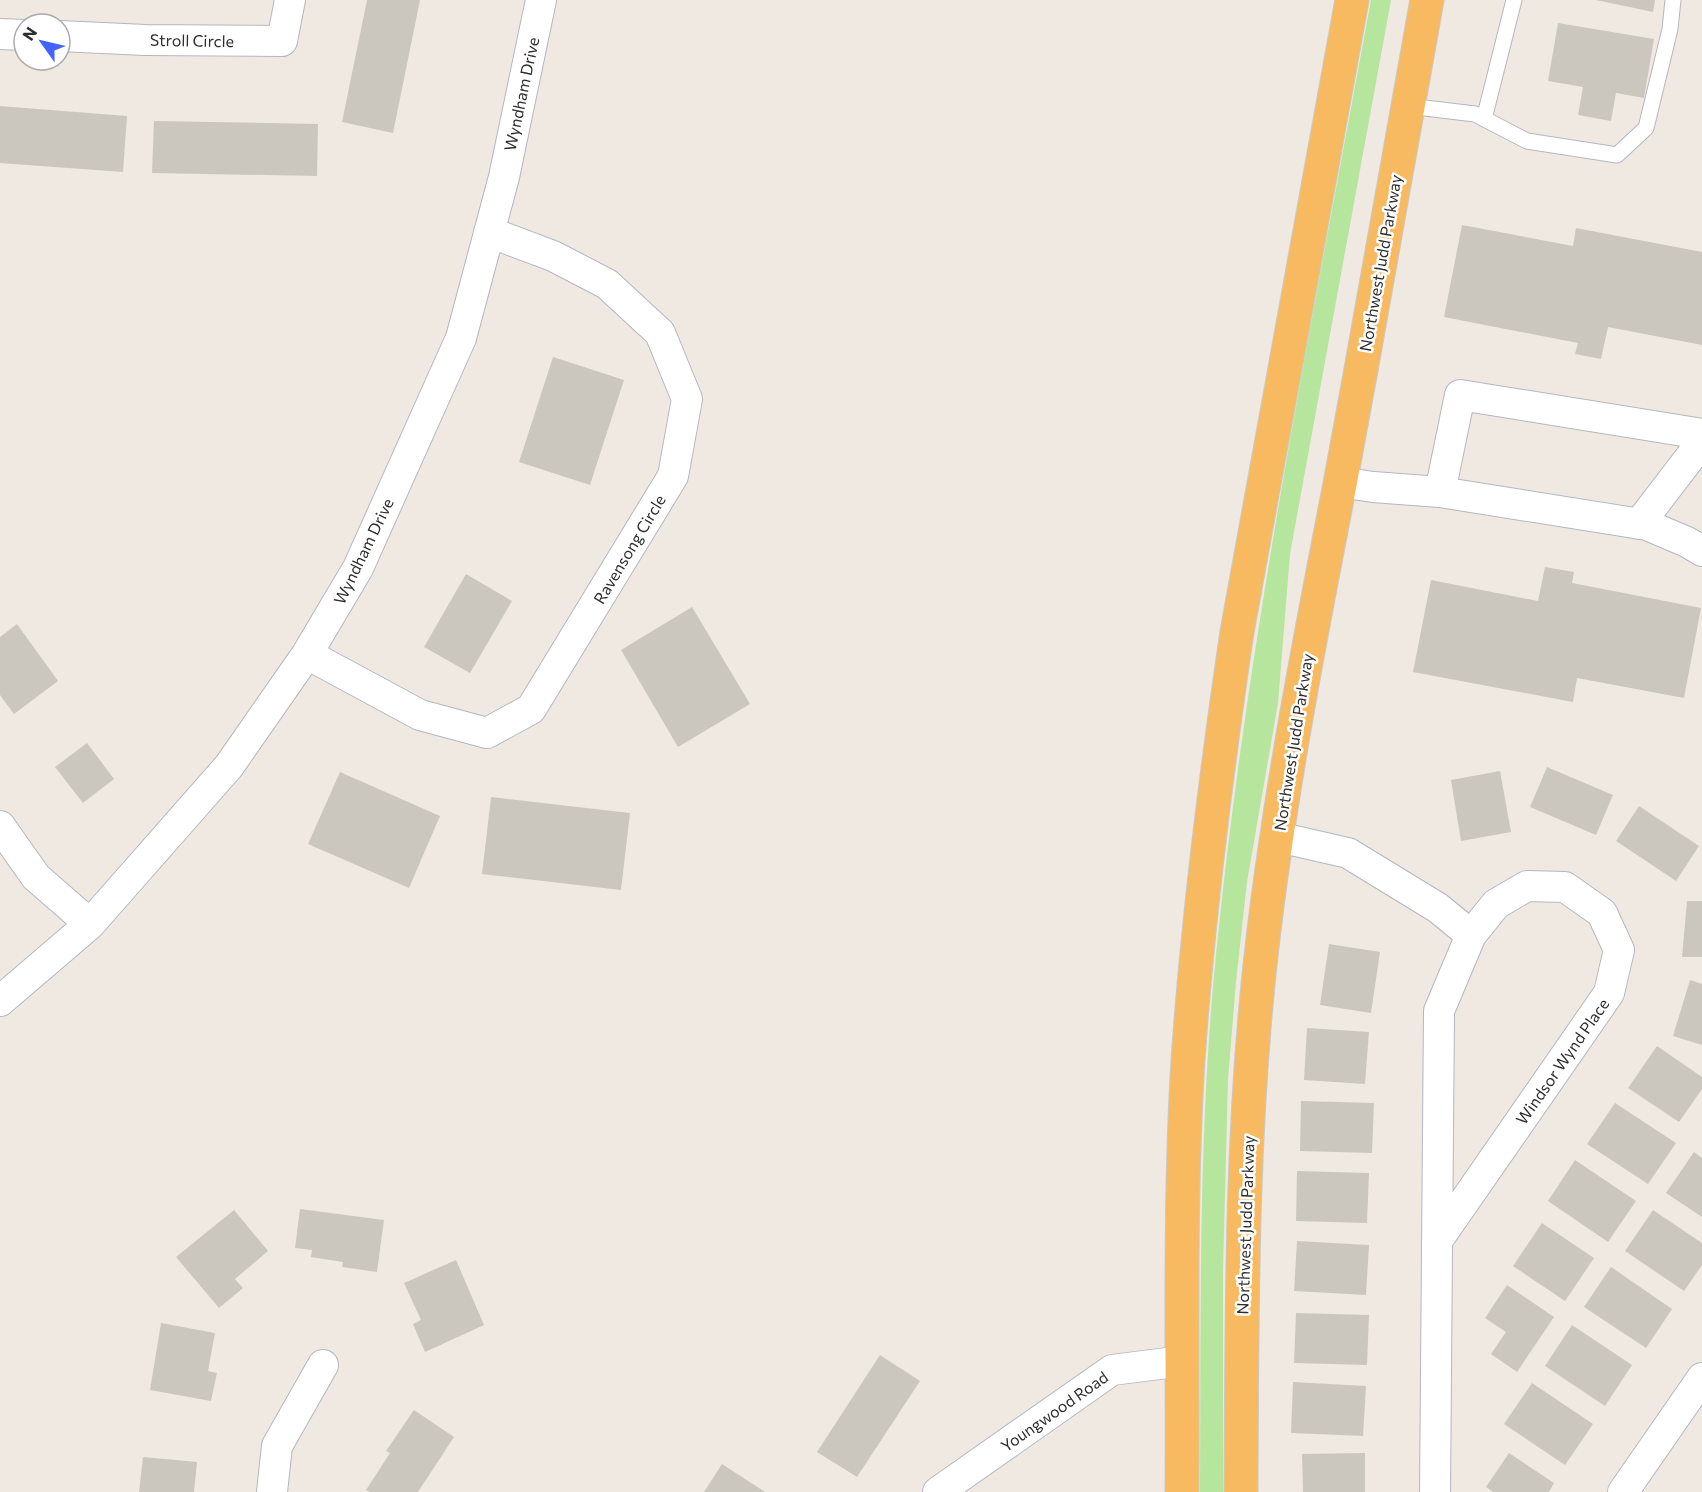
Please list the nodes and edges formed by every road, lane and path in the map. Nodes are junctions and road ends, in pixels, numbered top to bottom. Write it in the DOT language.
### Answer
graph roads {
  1 [pos="290,0"];
  2 [pos="541,0"];
  3 [pos="1352,0"];
  4 [pos="1427,0"];
  5 [pos="1514,0"];
  6 [pos="1673,0"];
  7 [pos="72,37"];
  8 [pos="1408,105"];
  9 [pos="1484,119"];
  10 [pos="489,232"];
  11 [pos="1702,434"];
  12 [pos="1702,442"];
  13 [pos="1340,482"];
  14 [pos="1440,492"];
  15 [pos="1639,524"];
  16 [pos="1702,551"];
  17 [pos="307,654"];
  18 [pos="0,826"];
  19 [pos="1278,837"];
  20 [pos="90,924"];
  21 [pos="1471,935"];
  22 [pos="0,1000"];
  23 [pos="1437,1241"];
  24 [pos="1182,1361"];
  25 [pos="323,1365"];
  26 [pos="1702,1378"];
  27 [pos="272,1492"];
  28 [pos="938,1492"];
  29 [pos="1182,1492"];
  30 [pos="1240,1492"];
  31 [pos="1434,1492"];
  32 [pos="1623,1492"];
  1 -- 7 [label="street, Stroll Circle"];
  2 -- 10 [label="street, Wyndham Drive"];
  3 -- 24 [label="highway"];
  4 -- 8 [label="highway, Northwest Judd Parkway"];
  5 -- 9 [label="lane"];
  6 -- 9 [label="lane"];
  8 -- 9 [label="lane"];
  8 -- 13 [label="highway, Northwest Judd Parkway"];
  10 -- 17 [label="street, Wyndham Drive"];
  10 -- 17 [label="street, Ravensong Circle"];
  11 -- 14 [label="street"];
  12 -- 15 [label="street"];
  13 -- 14 [label="street"];
  13 -- 19 [label="highway, Northwest Judd Parkway"];
  14 -- 15 [label="street"];
  15 -- 16 [label="street"];
  17 -- 20 [label="street, Wyndham Drive"];
  18 -- 20 [label="street"];
  19 -- 21 [label="street"];
  19 -- 30 [label="highway, Northwest Judd Parkway"];
  20 -- 22 [label="street, Wyndham Drive"];
  21 -- 23 [label="street, Windsor Wynd Place"];
  21 -- 23 [label="street, Windsor Wynd Place"];
  23 -- 31 [label="street, Windsor Wynd Place"];
  24 -- 28 [label="street, Youngwood Road"];
  24 -- 29 [label="highway"];
  25 -- 27 [label="street"];
  26 -- 32 [label="street"];
}
